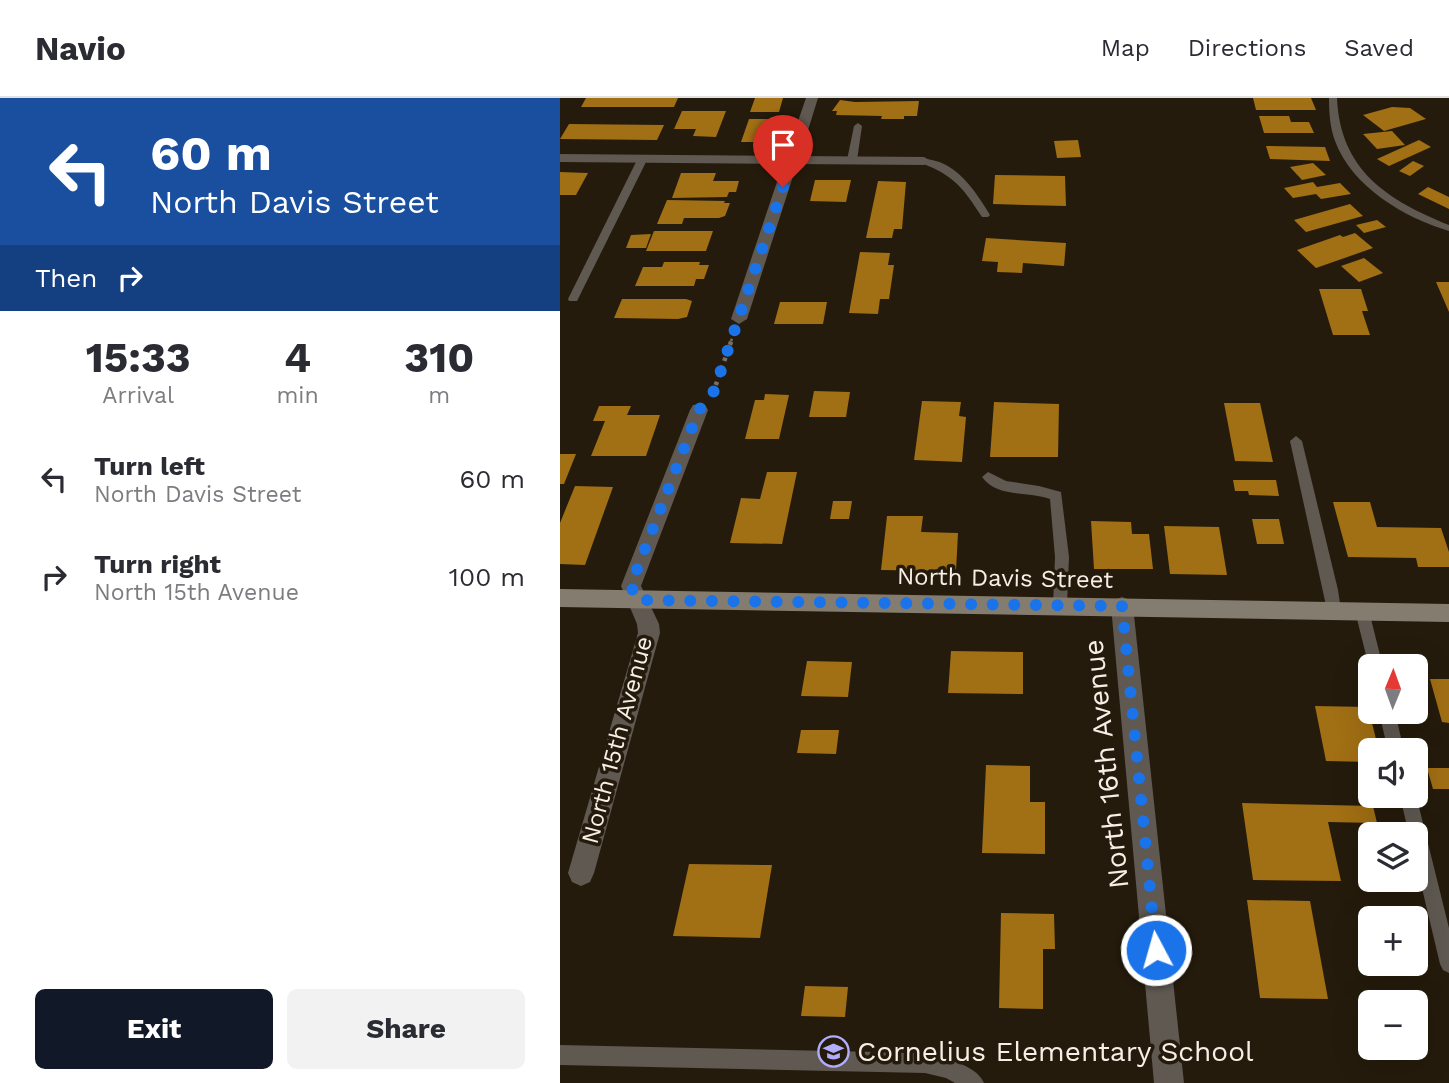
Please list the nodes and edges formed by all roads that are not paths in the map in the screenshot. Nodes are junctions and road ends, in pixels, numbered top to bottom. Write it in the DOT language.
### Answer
graph roads {
  1 [pos="812,98"];
  2 [pos="1334,98"];
  3 [pos="858,126"];
  4 [pos="560,158"];
  5 [pos="643,159"];
  6 [pos="792,160"];
  7 [pos="852,160"];
  8 [pos="925,161"];
  9 [pos="985,215"];
  10 [pos="1449,228"];
  11 [pos="573,299"];
  12 [pos="739,319"];
  13 [pos="699,410"];
  14 [pos="1296,441"];
  15 [pos="989,477"];
  16 [pos="560,598"];
  17 [pos="637,600"];
  18 [pos="1060,605"];
  19 [pos="1122,606"];
  20 [pos="1334,610"];
  21 [pos="1362,611"];
  22 [pos="1449,613"];
  23 [pos="1373,654"];
  24 [pos="1411,808"];
  25 [pos="581,873"];
  26 [pos="1449,964"];
  27 [pos="560,1055"];
  28 [pos="974,1083"];
  29 [pos="1169,1083"];
  1 -- 6 [label="street"];
  2 -- 10 [label="lane"];
  3 -- 7 [label="lane"];
  4 -- 5 [label="street"];
  5 -- 6 [label="street"];
  5 -- 11 [label="lane"];
  6 -- 7 [label="street"];
  6 -- 12 [label="street"];
  7 -- 8 [label="street"];
  8 -- 9 [label="lane"];
  13 -- 17 [label="street, North 15th Avenue"];
  14 -- 20 [label="lane"];
  15 -- 18 [label="lane"];
  16 -- 17 [label="street, North Davis Street"];
  17 -- 18 [label="street, North Davis Street"];
  17 -- 25 [label="street, North 15th Avenue"];
  18 -- 19 [label="street, North Davis Street"];
  19 -- 20 [label="street, North Davis Street"];
  19 -- 29 [label="street, North 16th Avenue"];
  20 -- 21 [label="street, North Davis Street"];
  21 -- 22 [label="street, North Davis Street"];
  21 -- 23 [label="lane"];
  24 -- 26 [label="lane"];
  27 -- 28 [label="lane"];
}
